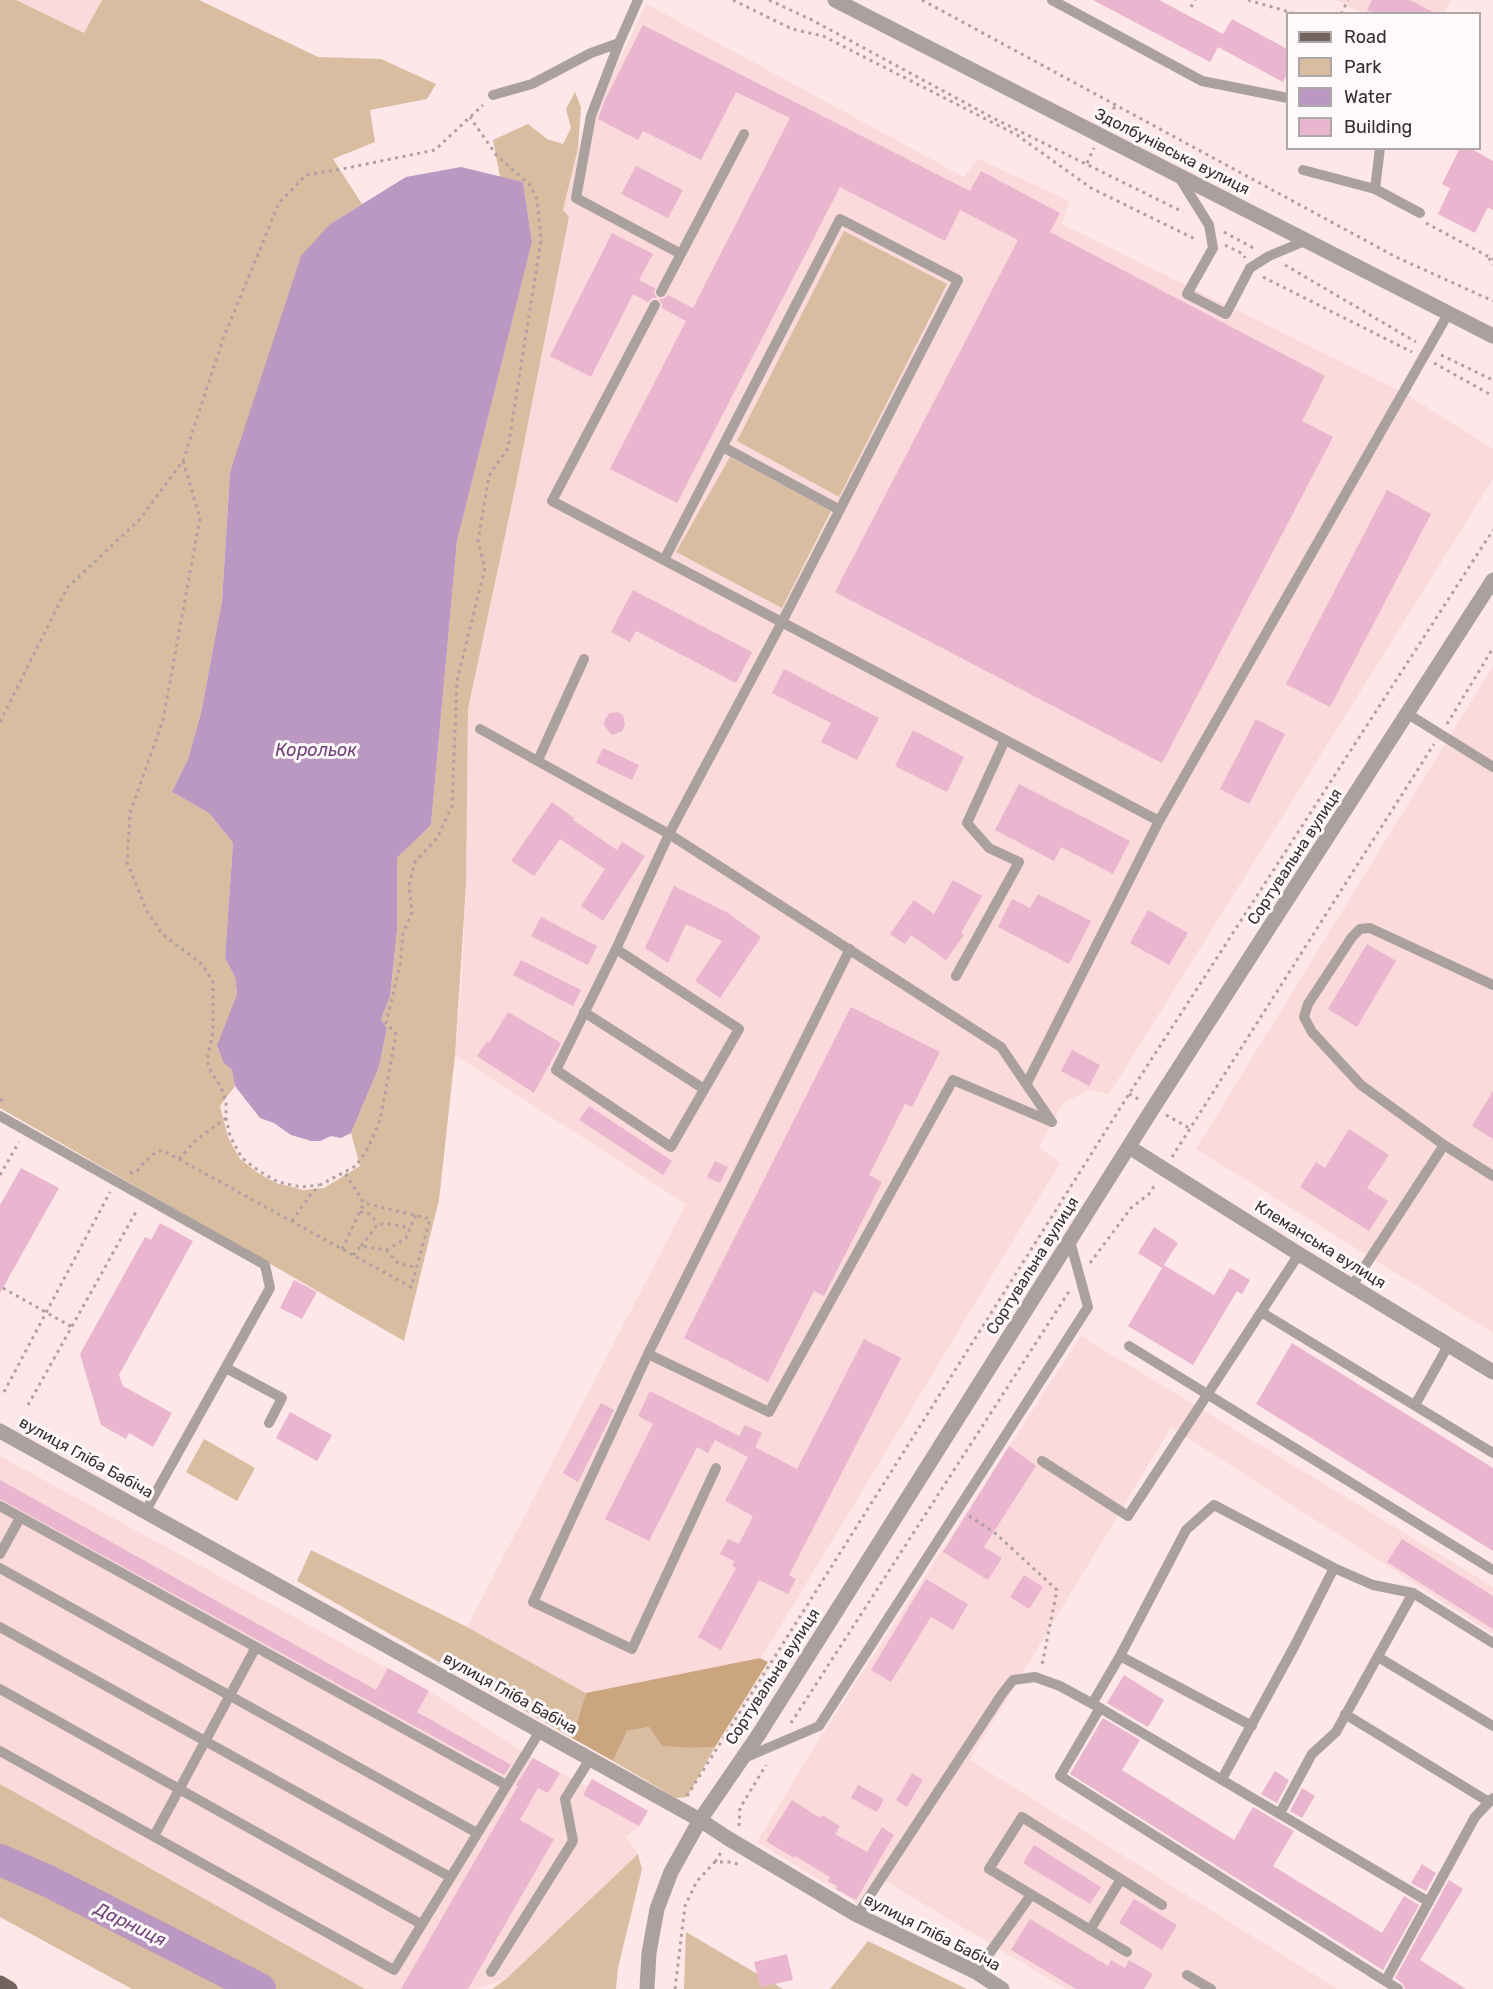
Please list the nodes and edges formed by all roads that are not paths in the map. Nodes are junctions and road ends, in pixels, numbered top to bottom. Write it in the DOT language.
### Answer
graph roads {
  1 [pos="638,0"];
  2 [pos="835,0"];
  3 [pos="1052,0"];
  4 [pos="619,43"];
  5 [pos="494,95"];
  6 [pos="1286,98"];
  7 [pos="744,135"];
  8 [pos="1380,150"];
  9 [pos="1302,170"];
  10 [pos="1178,176"];
  11 [pos="1375,189"];
  12 [pos="1419,216"];
  13 [pos="1305,241"];
  14 [pos="681,254"];
  15 [pos="662,292"];
  16 [pos="655,305"];
  17 [pos="1448,314"];
  18 [pos="1493,336"];
  19 [pos="723,447"];
  20 [pos="840,510"];
  21 [pos="664,560"];
  22 [pos="1493,580"];
  23 [pos="782,622"];
  24 [pos="584,659"];
  25 [pos="1408,714"];
  26 [pos="480,729"];
  27 [pos="1005,740"];
  28 [pos="538,760"];
  29 [pos="1493,766"];
  30 [pos="1159,821"];
  31 [pos="669,834"];
  32 [pos="616,949"];
  33 [pos="850,949"];
  34 [pos="956,976"];
  35 [pos="1493,985"];
  36 [pos="584,1012"];
  37 [pos="1027,1083"];
  38 [pos="704,1089"];
  39 [pos="0,1116"];
  40 [pos="1444,1145"];
  41 [pos="1129,1147"];
  42 [pos="1493,1176"];
  43 [pos="1070,1241"];
  44 [pos="1299,1254"];
  45 [pos="1352,1286"];
  46 [pos="1261,1312"];
  47 [pos="1449,1344"];
  48 [pos="1129,1346"];
  49 [pos="648,1353"];
  50 [pos="226,1368"];
  51 [pos="1493,1372"];
  52 [pos="1207,1394"];
  53 [pos="1415,1405"];
  54 [pos="269,1423"];
  55 [pos="0,1431"];
  56 [pos="1493,1453"];
  57 [pos="1042,1461"];
  58 [pos="716,1468"];
  59 [pos="0,1506"];
  60 [pos="145,1512"];
  61 [pos="20,1518"];
  62 [pos="0,1554"];
  63 [pos="0,1568"];
  64 [pos="1334,1568"];
  65 [pos="1493,1570"];
  66 [pos="1413,1593"];
  67 [pos="0,1627"];
  68 [pos="1493,1643"];
  69 [pos="256,1647"];
  70 [pos="1120,1656"];
  71 [pos="1378,1657"];
  72 [pos="0,1689"];
  73 [pos="230,1696"];
  74 [pos="1096,1706"];
  75 [pos="1346,1714"];
  76 [pos="1252,1726"];
  77 [pos="1493,1726"];
  78 [pos="540,1731"];
  79 [pos="206,1741"];
  80 [pos="0,1750"];
  81 [pos="590,1759"];
  82 [pos="742,1759"];
  83 [pos="1222,1779"];
  84 [pos="506,1785"];
  85 [pos="180,1789"];
  86 [pos="1491,1800"];
  87 [pos="1280,1813"];
  88 [pos="700,1820"];
  89 [pos="477,1833"];
  90 [pos="154,1836"];
  91 [pos="450,1877"];
  92 [pos="1121,1879"];
  93 [pos="1031,1895"];
  94 [pos="1429,1902"];
  95 [pos="1161,1905"];
  96 [pos="857,1915"];
  97 [pos="421,1924"];
  98 [pos="1090,1930"];
  99 [pos="1127,1952"];
  100 [pos="491,1972"];
  101 [pos="976,1972"];
  102 [pos="1186,1975"];
  103 [pos="1386,1980"];
  104 [pos="0,1983"];
  105 [pos="10,1989"];
  106 [pos="647,1989"];
  107 [pos="1002,1989"];
  108 [pos="1211,1989"];
  109 [pos="1398,1989"];
  1 -- 4 [label="lane"];
  2 -- 10 [label="street, Здолбунівська вулиця"];
  3 -- 6 [label="lane"];
  4 -- 5 [label="lane"];
  4 -- 14 [label="lane"];
  7 -- 14 [label="lane"];
  8 -- 11 [label="lane"];
  9 -- 11 [label="lane"];
  10 -- 13 [label="street, Здолбунівська вулиця"];
  10 -- 13 [label="lane"];
  11 -- 12 [label="lane"];
  13 -- 17 [label="street, Здолбунівська вулиця"];
  14 -- 15 [label="lane"];
  16 -- 21 [label="lane"];
  17 -- 18 [label="street, Здолбунівська вулиця"];
  17 -- 30 [label="lane"];
  19 -- 20 [label="lane"];
  19 -- 20 [label="lane"];
  19 -- 21 [label="lane"];
  20 -- 23 [label="lane"];
  21 -- 23 [label="lane"];
  22 -- 25 [label="street, Сортувальна вулиця"];
  23 -- 27 [label="lane"];
  23 -- 31 [label="lane"];
  24 -- 28 [label="lane"];
  25 -- 29 [label="lane"];
  25 -- 41 [label="street, Сортувальна вулиця"];
  26 -- 28 [label="lane"];
  27 -- 30 [label="lane"];
  27 -- 34 [label="lane"];
  28 -- 31 [label="lane"];
  30 -- 37 [label="lane"];
  31 -- 32 [label="lane"];
  31 -- 33 [label="lane"];
  32 -- 36 [label="lane"];
  32 -- 38 [label="lane"];
  33 -- 37 [label="lane"];
  33 -- 49 [label="lane"];
  35 -- 40 [label="lane"];
  36 -- 38 [label="lane"];
  36 -- 38 [label="lane"];
  37 -- 49 [label="lane"];
  39 -- 50 [label="lane"];
  40 -- 42 [label="lane"];
  40 -- 45 [label="lane"];
  41 -- 43 [label="street, Сортувальна вулиця"];
  41 -- 44 [label="street, Клеманська вулиця"];
  43 -- 82 [label="street, Сортувальна вулиця"];
  43 -- 82 [label="lane"];
  44 -- 45 [label="street, Клеманська вулиця"];
  44 -- 46 [label="lane"];
  45 -- 47 [label="street, Клеманська вулиця"];
  46 -- 52 [label="lane"];
  46 -- 53 [label="lane"];
  47 -- 51 [label="street, Клеманська вулиця"];
  47 -- 53 [label="lane"];
  48 -- 52 [label="lane"];
  49 -- 58 [label="lane"];
  50 -- 54 [label="lane"];
  50 -- 60 [label="lane"];
  52 -- 57 [label="lane"];
  52 -- 65 [label="lane"];
  53 -- 56 [label="lane"];
  55 -- 60 [label="street, вулиця Гліба Бабіча"];
  59 -- 61 [label="lane"];
  60 -- 78 [label="street, вулиця Гліба Бабіча"];
  61 -- 62 [label="lane"];
  61 -- 69 [label="lane"];
  63 -- 73 [label="lane"];
  64 -- 66 [label="lane"];
  64 -- 70 [label="lane"];
  64 -- 76 [label="lane"];
  66 -- 68 [label="lane"];
  66 -- 71 [label="lane"];
  67 -- 79 [label="lane"];
  69 -- 73 [label="lane"];
  69 -- 84 [label="lane"];
  70 -- 74 [label="lane"];
  70 -- 76 [label="lane"];
  71 -- 75 [label="lane"];
  71 -- 77 [label="lane"];
  72 -- 85 [label="lane"];
  73 -- 79 [label="lane"];
  73 -- 89 [label="lane"];
  74 -- 83 [label="lane"];
  74 -- 96 [label="lane"];
  74 -- 103 [label="lane"];
  75 -- 86 [label="lane"];
  75 -- 87 [label="lane"];
  76 -- 83 [label="lane"];
  78 -- 81 [label="street, вулиця Гліба Бабіча"];
  78 -- 84 [label="lane"];
  79 -- 85 [label="lane"];
  79 -- 91 [label="lane"];
  80 -- 90 [label="lane"];
  81 -- 88 [label="street, вулиця Гліба Бабіча"];
  81 -- 100 [label="lane"];
  82 -- 88 [label="street, Сортувальна вулиця"];
  83 -- 87 [label="lane"];
  84 -- 89 [label="lane"];
  85 -- 90 [label="lane"];
  85 -- 97 [label="lane"];
  86 -- 94 [label="lane"];
  87 -- 94 [label="lane"];
  88 -- 96 [label="street, вулиця Гліба Бабіча"];
  88 -- 106 [label="street, Сортувальна вулиця"];
  89 -- 91 [label="lane"];
  90 -- 97 [label="lane"];
  91 -- 97 [label="lane"];
  92 -- 93 [label="lane"];
  92 -- 95 [label="lane"];
  92 -- 98 [label="lane"];
  93 -- 98 [label="lane"];
  93 -- 101 [label="lane"];
  94 -- 103 [label="lane"];
  96 -- 101 [label="street, вулиця Гліба Бабіча"];
  98 -- 99 [label="lane"];
  101 -- 107 [label="street, вулиця Гліба Бабіча"];
  102 -- 108 [label="lane"];
  103 -- 109 [label="lane"];
  104 -- 105 [label="main road"];
}
